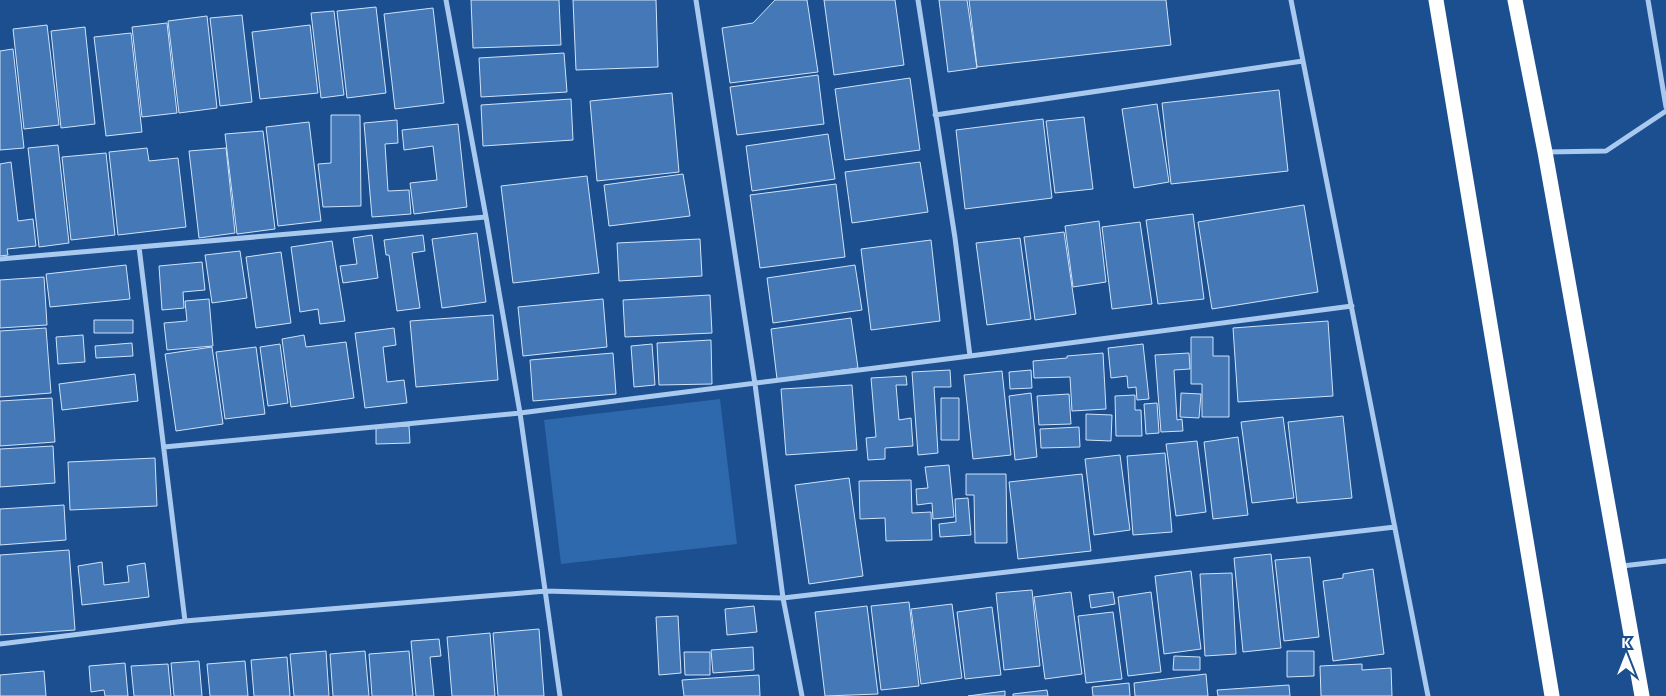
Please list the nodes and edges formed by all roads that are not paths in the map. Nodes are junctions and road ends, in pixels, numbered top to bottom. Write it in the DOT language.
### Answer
graph roads {
  1 [pos="446,0"];
  2 [pos="696,0"];
  3 [pos="918,0"];
  4 [pos="1291,0"];
  5 [pos="1436,0"];
  6 [pos="1515,0"];
  7 [pos="1648,0"];
  8 [pos="1303,61"];
  9 [pos="1666,107"];
  10 [pos="1666,111"];
  11 [pos="935,115"];
  12 [pos="1545,152"];
  13 [pos="486,217"];
  14 [pos="139,247"];
  15 [pos="0,259"];
  16 [pos="1352,306"];
  17 [pos="970,356"];
  18 [pos="756,384"];
  19 [pos="520,413"];
  20 [pos="164,447"];
  21 [pos="1395,527"];
  22 [pos="1666,561"];
  23 [pos="1619,566"];
  24 [pos="546,591"];
  25 [pos="783,598"];
  26 [pos="185,621"];
  27 [pos="0,644"];
  28 [pos="560,696"];
  29 [pos="802,696"];
  30 [pos="1428,696"];
  31 [pos="1552,696"];
  32 [pos="1642,696"];
  1 -- 13 [label="street"];
  2 -- 18 [label="street"];
  3 -- 11 [label="street"];
  4 -- 8 [label="street"];
  5 -- 31 [label="highway"];
  6 -- 12 [label="highway"];
  7 -- 9 [label="street"];
  8 -- 11 [label="street"];
  8 -- 16 [label="street"];
  10 -- 12 [label="street"];
  11 -- 17 [label="street"];
  12 -- 23 [label="highway"];
  13 -- 14 [label="street"];
  13 -- 19 [label="street"];
  14 -- 15 [label="street"];
  14 -- 20 [label="street"];
  16 -- 17 [label="street"];
  16 -- 21 [label="street"];
  17 -- 18 [label="street"];
  18 -- 19 [label="street"];
  18 -- 25 [label="street"];
  19 -- 20 [label="street"];
  19 -- 24 [label="street"];
  20 -- 26 [label="street"];
  21 -- 25 [label="street"];
  21 -- 30 [label="street"];
  22 -- 23 [label="street"];
  23 -- 32 [label="highway"];
  24 -- 25 [label="street"];
  24 -- 26 [label="street"];
  24 -- 28 [label="street"];
  25 -- 29 [label="street"];
  26 -- 27 [label="street"];
}
